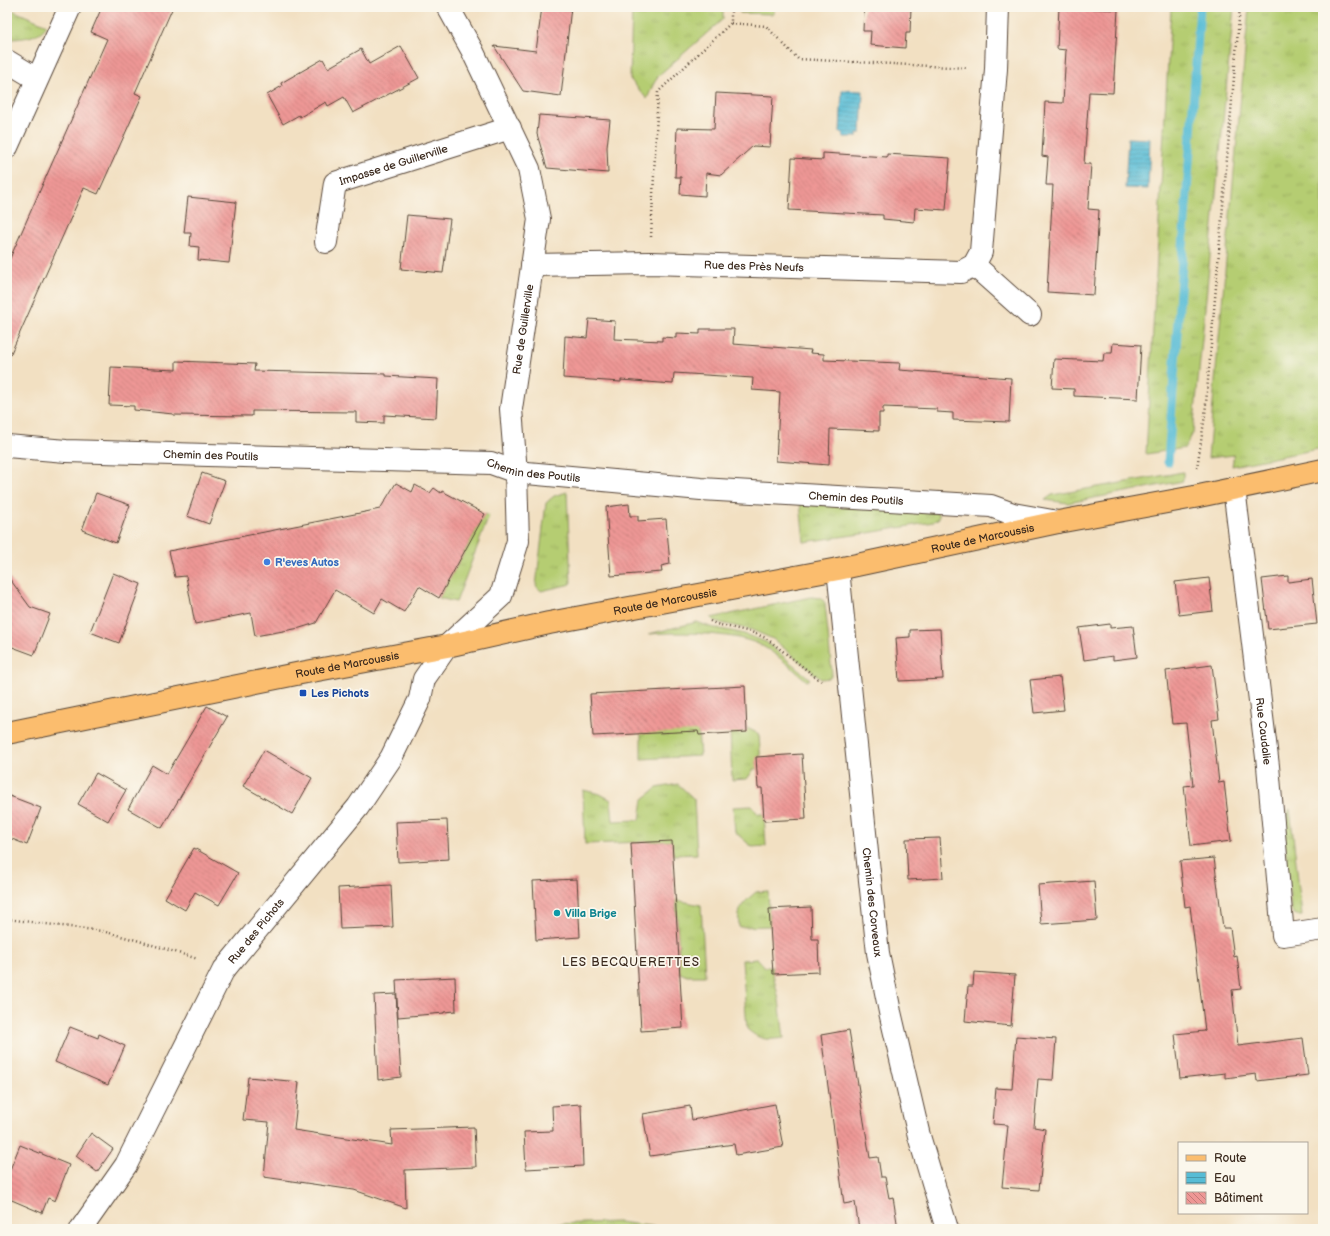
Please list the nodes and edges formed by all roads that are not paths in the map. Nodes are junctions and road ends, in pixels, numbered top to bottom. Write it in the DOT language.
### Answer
graph roads {
  1 [pos="70,7"];
  2 [pos="448,7"];
  3 [pos="998,7"];
  4 [pos="7,61"];
  5 [pos="37,79"];
  6 [pos="510,128"];
  7 [pos="7,147"];
  8 [pos="326,242"];
  9 [pos="532,264"];
  10 [pos="974,265"];
  11 [pos="1030,315"];
  12 [pos="7,446"];
  13 [pos="1323,470"];
  14 [pos="516,472"];
  15 [pos="1234,488"];
  16 [pos="1058,522"];
  17 [pos="838,569"];
  18 [pos="447,646"];
  19 [pos="7,733"];
  20 [pos="1323,929"];
  21 [pos="81,1229"];
  22 [pos="947,1229"];
  1 -- 5 [label="street"];
  2 -- 6 [label="street, Rue de Guillerville"];
  3 -- 10 [label="street"];
  4 -- 5 [label="street"];
  5 -- 7 [label="street"];
  6 -- 8 [label="street, Impasse de Guillerville"];
  6 -- 9 [label="street, Rue de Guillerville"];
  9 -- 10 [label="street, Rue des Près Neufs"];
  9 -- 14 [label="street, Rue de Guillerville"];
  10 -- 11 [label="street"];
  12 -- 14 [label="street, Chemin des Poutils"];
  13 -- 15 [label="main road, Route de Marcoussis"];
  14 -- 16 [label="street, Chemin des Poutils"];
  14 -- 18 [label="street, Rue de Guillerville"];
  15 -- 16 [label="main road, Route de Marcoussis"];
  15 -- 20 [label="street, Rue Caudalie"];
  16 -- 17 [label="main road, Route de Marcoussis"];
  17 -- 18 [label="main road, Route de Marcoussis"];
  17 -- 22 [label="street, Chemin des Corveaux"];
  18 -- 19 [label="main road, Route de Marcoussis"];
  18 -- 21 [label="street, Rue des Pichots"];
}
